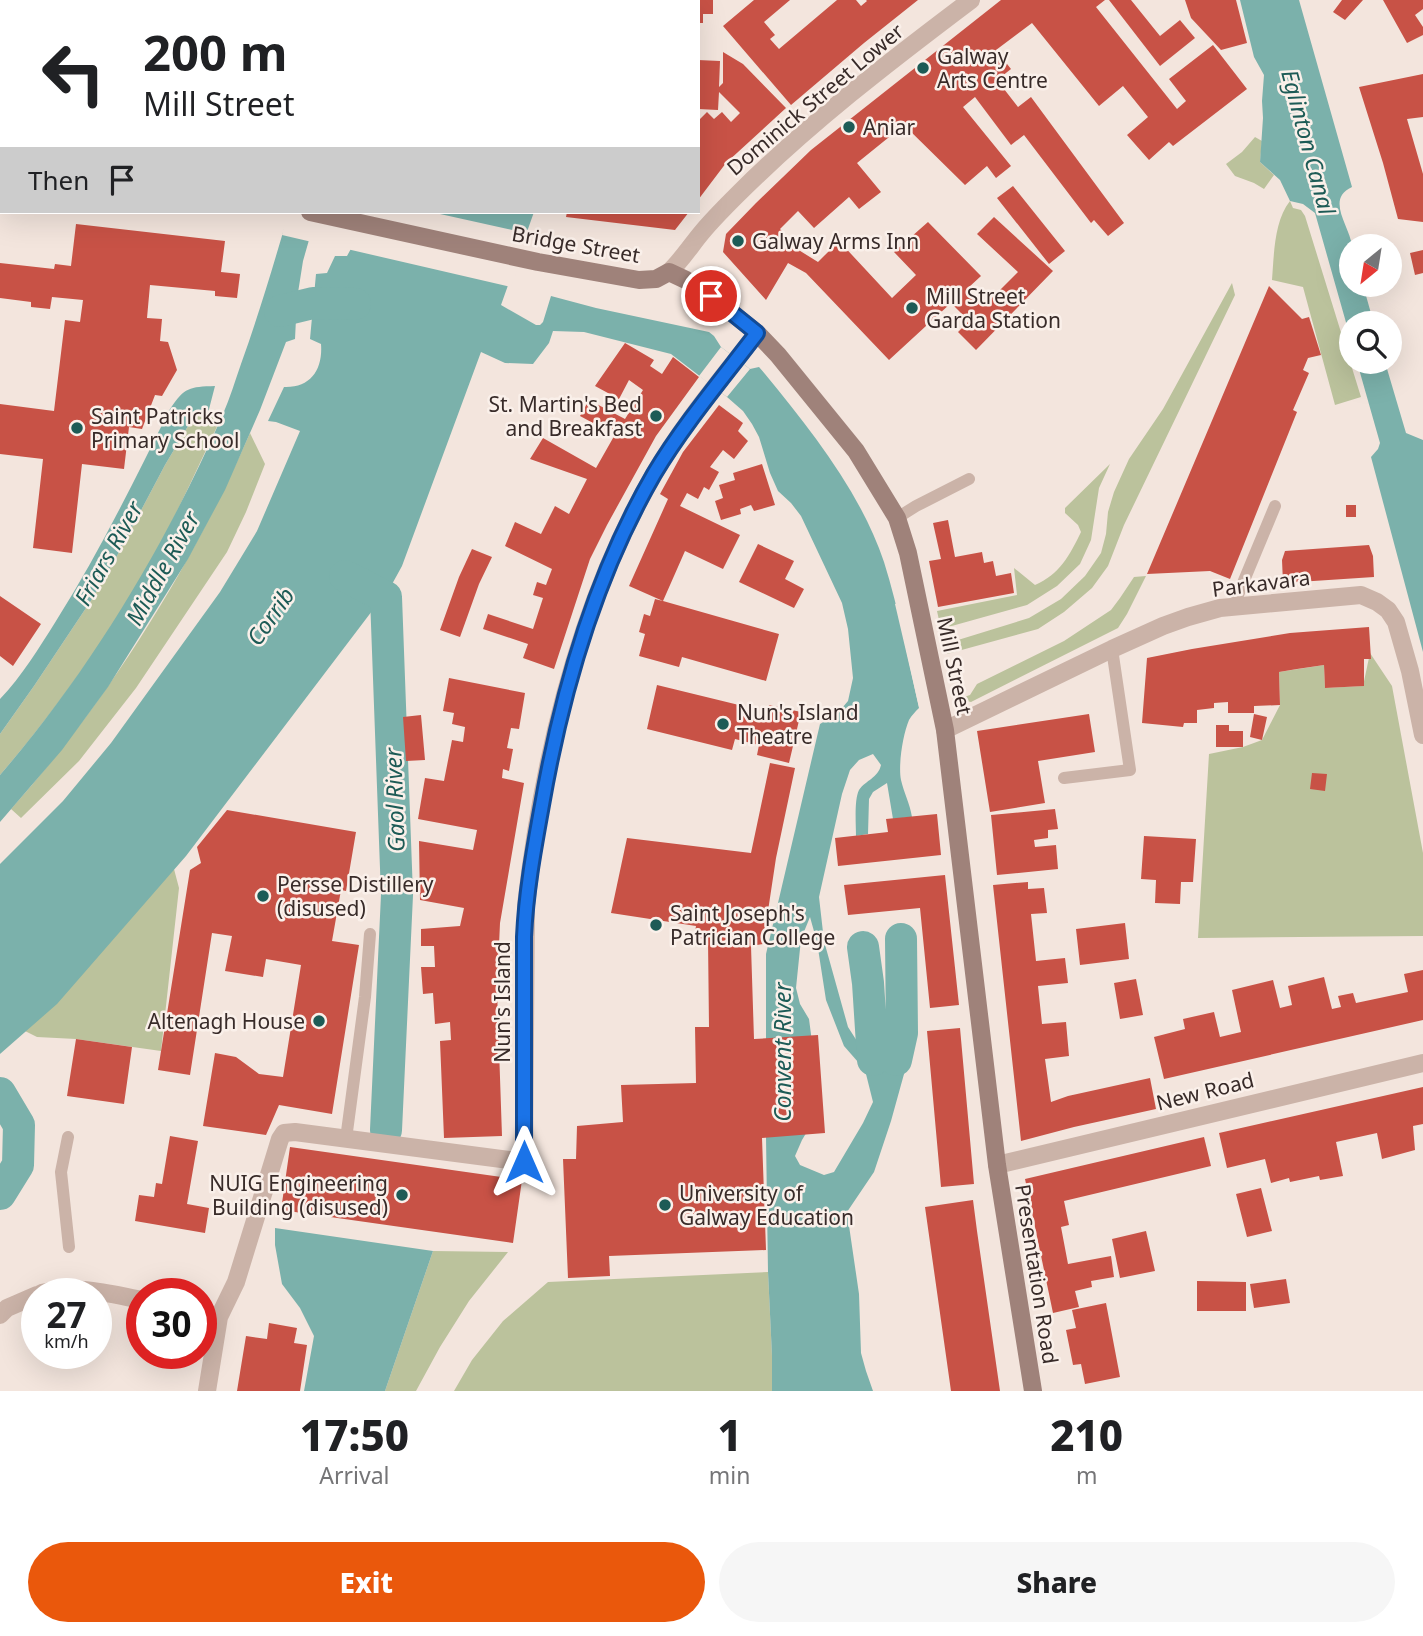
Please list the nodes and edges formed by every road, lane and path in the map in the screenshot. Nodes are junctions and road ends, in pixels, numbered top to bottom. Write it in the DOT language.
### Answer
graph roads {
  1 [pos="963,2"];
  2 [pos="319,214"];
  3 [pos="669,272"];
  4 [pos="757,333"];
  5 [pos="969,479"];
  6 [pos="1275,506"];
  7 [pos="897,518"];
  8 [pos="1233,607"];
  9 [pos="1112,649"];
  10 [pos="945,730"];
  11 [pos="1423,736"];
  12 [pos="1064,778"];
  13 [pos="370,934"];
  14 [pos="1423,1063"];
  15 [pos="68,1137"];
  16 [pos="346,1139"];
  17 [pos="997,1165"];
  18 [pos="69,1247"];
  19 [pos="21,1301"];
  20 [pos="0,1315"];
  21 [pos="219,1317"];
  22 [pos="207,1391"];
  23 [pos="1033,1391"];
  1 -- 3 [label="street, Dominick Street Lower"];
  2 -- 3 [label="street, Bridge Street"];
  3 -- 4 [label="street, Mill Street"];
  4 -- 7 [label="street, Mill Street"];
  4 -- 16 [label="street, Nun's Island"];
  5 -- 7 [label="lane"];
  6 -- 8 [label="lane"];
  7 -- 10 [label="street, Mill Street"];
  8 -- 9 [label="street, Parkavara"];
  8 -- 11 [label="street, Parkavara"];
  9 -- 10 [label="street, Parkavara"];
  9 -- 12 [label="lane"];
  10 -- 17 [label="street, Mill Street"];
  13 -- 16 [label="lane"];
  14 -- 17 [label="street, New Road"];
  15 -- 18 [label="lane"];
  16 -- 21 [label="street, Nun's Island"];
  17 -- 23 [label="street, Presentation Road"];
  19 -- 20 [label="street"];
  21 -- 22 [label="street"];
}
